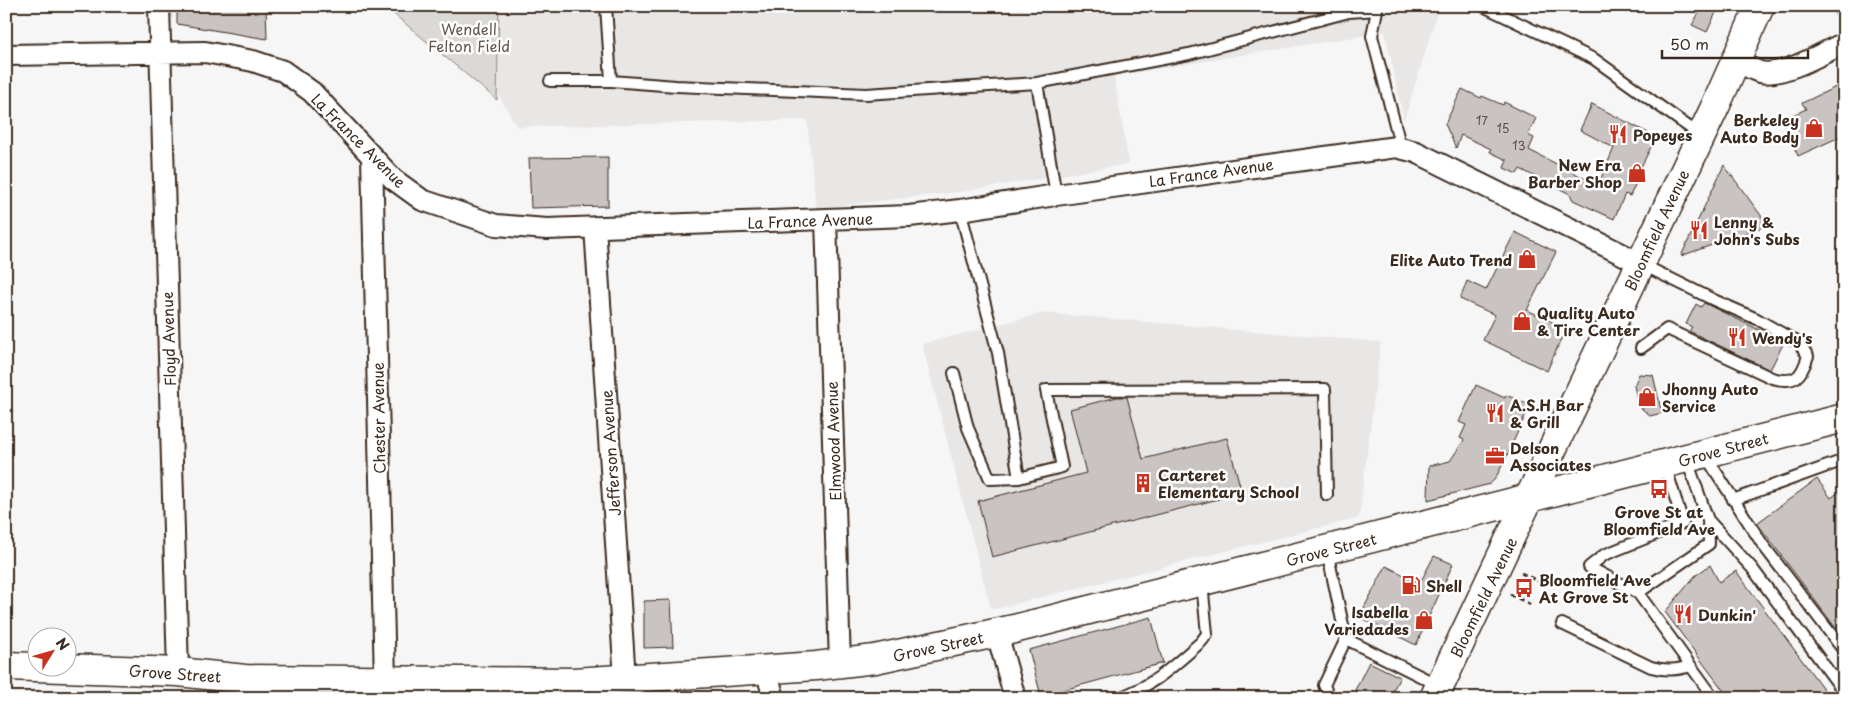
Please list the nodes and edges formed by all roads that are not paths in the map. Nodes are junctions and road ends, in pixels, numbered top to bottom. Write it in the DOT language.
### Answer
graph roads {
  1 [pos="159,6"];
  2 [pos="606,6"];
  3 [pos="1483,6"];
  4 [pos="1760,6"];
  5 [pos="1842,6"];
  6 [pos="1378,8"];
  7 [pos="1844,19"];
  8 [pos="1844,44"];
  9 [pos="160,52"];
  10 [pos="6,55"];
  11 [pos="1735,60"];
  12 [pos="550,81"];
  13 [pos="611,81"];
  14 [pos="1036,83"];
  15 [pos="1701,136"];
  16 [pos="1401,148"];
  17 [pos="372,157"];
  18 [pos="1056,195"];
  19 [pos="960,210"];
  20 [pos="826,219"];
  21 [pos="595,227"];
  22 [pos="1640,263"];
  23 [pos="1641,348"];
  24 [pos="954,373"];
  25 [pos="1844,418"];
  26 [pos="1685,459"];
  27 [pos="1844,460"];
  28 [pos="1019,478"];
  29 [pos="1327,495"];
  30 [pos="1530,499"];
  31 [pos="1733,500"];
  32 [pos="1708,520"];
  33 [pos="1327,550"];
  34 [pos="1202,582"];
  35 [pos="1638,593"];
  36 [pos="1562,624"];
  37 [pos="997,633"];
  38 [pos="1346,639"];
  39 [pos="1844,651"];
  40 [pos="840,664"];
  41 [pos="6,666"];
  42 [pos="1691,666"];
  43 [pos="766,670"];
  44 [pos="178,672"];
  45 [pos="624,679"];
  46 [pos="385,680"];
  47 [pos="248,688"];
  48 [pos="518,690"];
  49 [pos="1437,692"];
  50 [pos="1844,692"];
  51 [pos="774,698"];
  52 [pos="1015,698"];
  53 [pos="1118,698"];
  54 [pos="1329,698"];
  55 [pos="1714,698"];
  1 -- 9 [label="street, Floyd Avenue"];
  2 -- 13 [label="lane"];
  3 -- 15 [label="lane"];
  4 -- 11 [label="main road, Bloomfield Avenue"];
  5 -- 7 [label="lane"];
  6 -- 14 [label="lane"];
  6 -- 16 [label="lane"];
  8 -- 11 [label="street"];
  9 -- 10 [label="street, La France Avenue"];
  9 -- 17 [label="street, La France Avenue"];
  9 -- 44 [label="street, Floyd Avenue"];
  11 -- 15 [label="main road, Bloomfield Avenue"];
  12 -- 13 [label="lane"];
  13 -- 14 [label="lane"];
  14 -- 18 [label="lane"];
  15 -- 22 [label="main road, Bloomfield Avenue"];
  16 -- 18 [label="street, La France Avenue"];
  16 -- 22 [label="street, La France Avenue"];
  17 -- 21 [label="street, La France Avenue"];
  17 -- 46 [label="street, Chester Avenue"];
  18 -- 19 [label="street, La France Avenue"];
  19 -- 20 [label="street, La France Avenue"];
  19 -- 28 [label="lane"];
  20 -- 21 [label="street, La France Avenue"];
  20 -- 40 [label="street, Elmwood Avenue"];
  21 -- 45 [label="street, Jefferson Avenue"];
  22 -- 23 [label="lane"];
  22 -- 30 [label="main road, Bloomfield Avenue"];
  24 -- 28 [label="lane"];
  25 -- 26 [label="main road, Grove Street"];
  26 -- 30 [label="main road, Grove Street"];
  26 -- 31 [label="lane"];
  26 -- 32 [label="lane"];
  26 -- 35 [label="lane"];
  27 -- 31 [label="lane"];
  28 -- 29 [label="lane"];
  30 -- 33 [label="main road, Grove Street"];
  30 -- 49 [label="main road, Bloomfield Avenue"];
  31 -- 39 [label="lane"];
  32 -- 35 [label="lane"];
  32 -- 50 [label="lane"];
  33 -- 34 [label="main road, Grove Street"];
  33 -- 38 [label="lane"];
  34 -- 37 [label="main road, Grove Street"];
  34 -- 53 [label="lane"];
  35 -- 42 [label="lane"];
  36 -- 42 [label="lane"];
  37 -- 40 [label="main road, Grove Street"];
  37 -- 52 [label="street"];
  38 -- 49 [label="lane"];
  38 -- 54 [label="lane"];
  40 -- 43 [label="main road, Grove Street"];
  41 -- 44 [label="main road, Grove Street"];
  42 -- 55 [label="lane"];
  43 -- 45 [label="main road, Grove Street"];
  43 -- 51 [label="street"];
  44 -- 47 [label="main road, Grove Street"];
  45 -- 48 [label="main road, Grove Street"];
  46 -- 47 [label="main road, Grove Street"];
  46 -- 48 [label="main road, Grove Street"];
}
